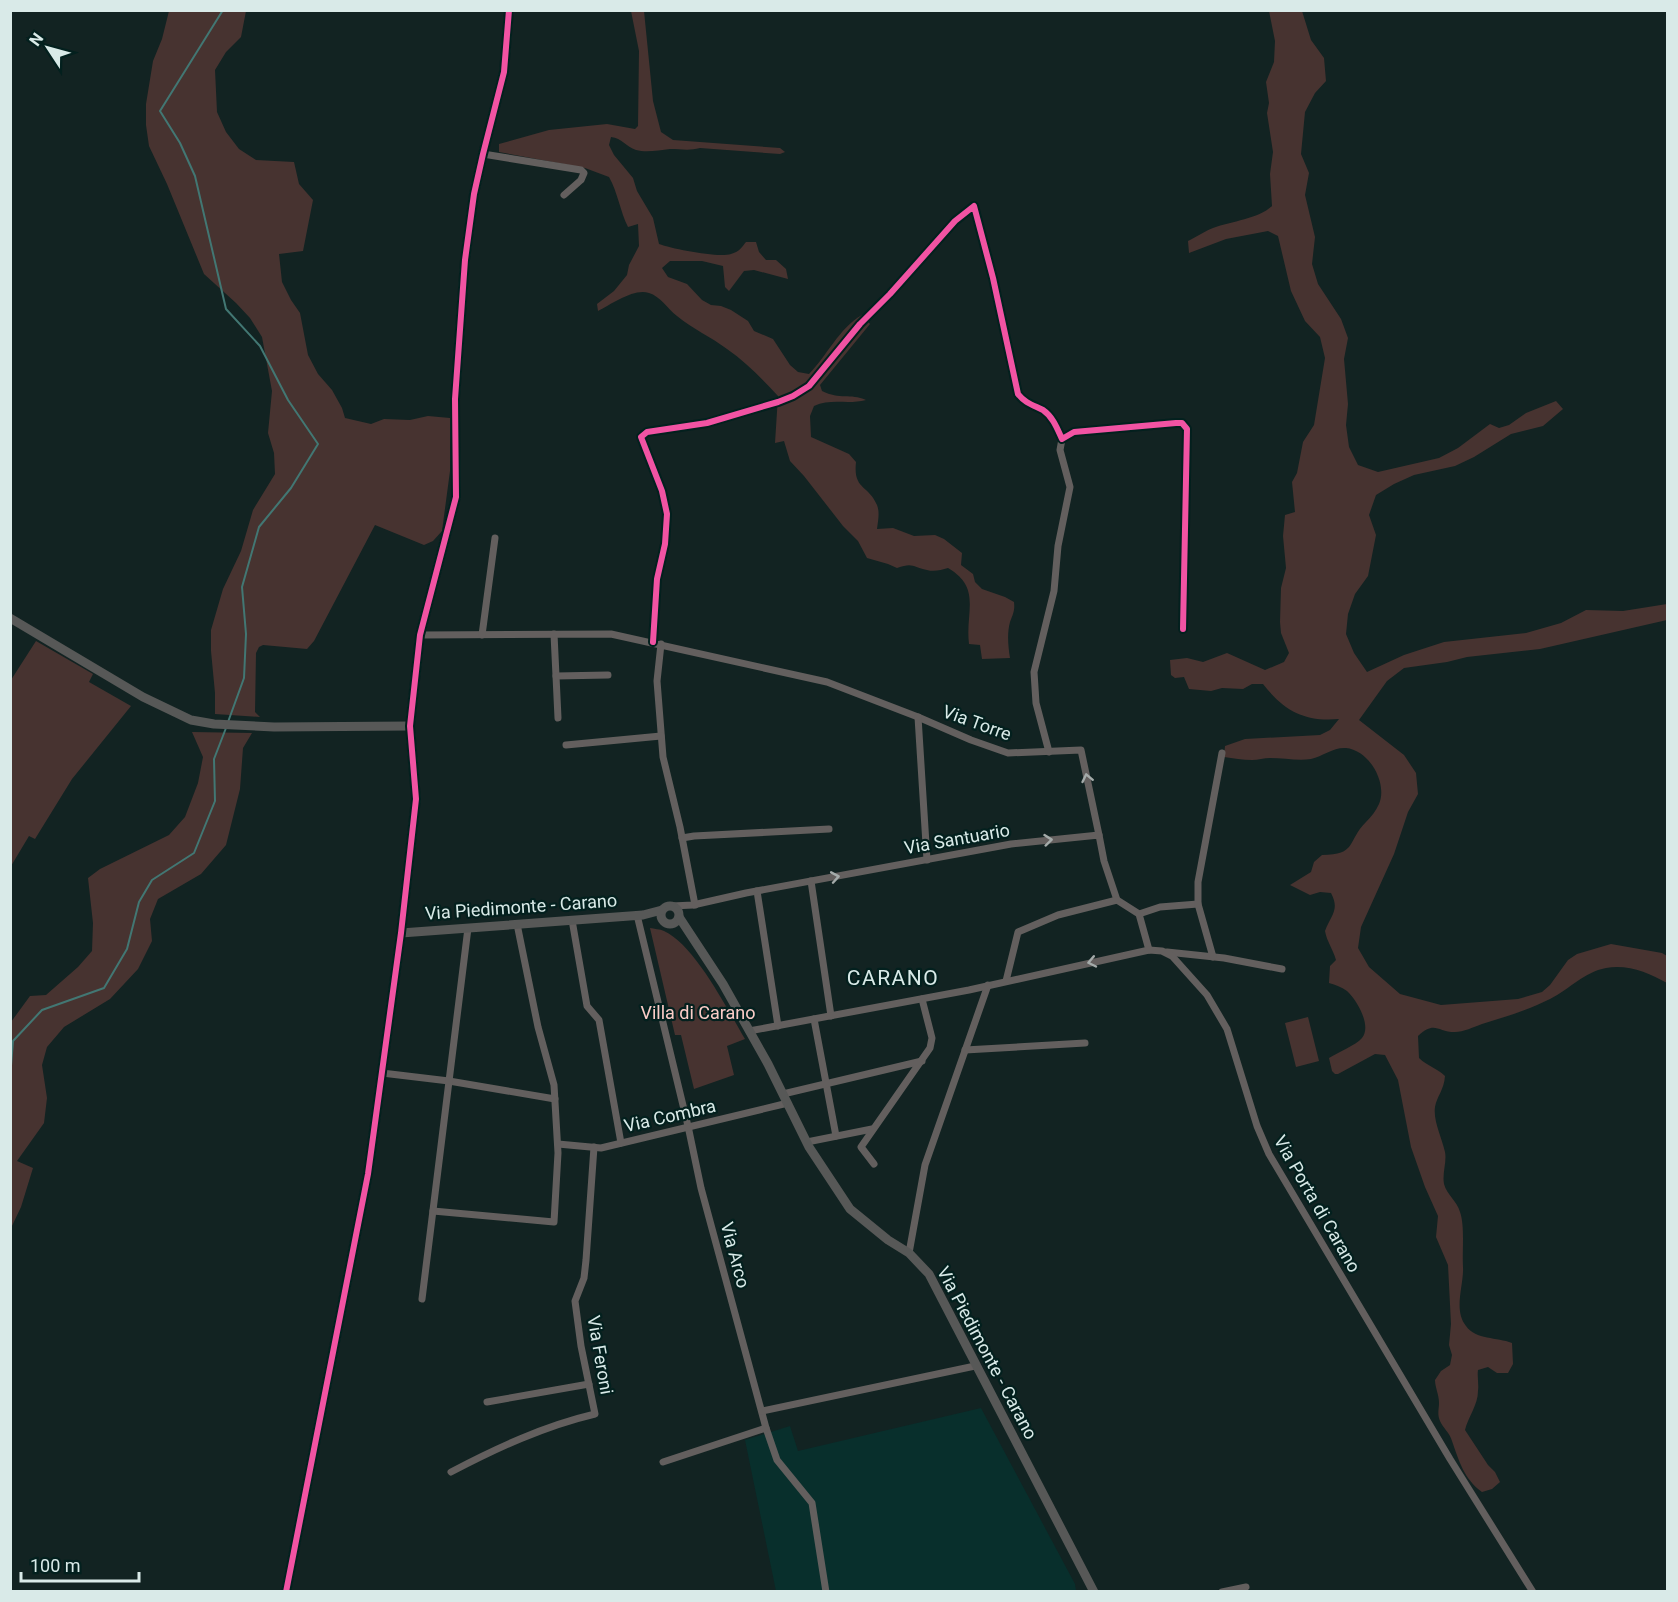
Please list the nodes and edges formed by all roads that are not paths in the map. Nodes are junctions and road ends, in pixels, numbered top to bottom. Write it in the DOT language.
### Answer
graph roads {
  1 [pos="509,10"];
  2 [pos="483,154"];
  3 [pos="564,195"];
  4 [pos="1062,439"];
  5 [pos="495,538"];
  6 [pos="10,618"];
  7 [pos="1183,629"];
  8 [pos="482,634"];
  9 [pos="554,634"];
  10 [pos="420,635"];
  11 [pos="657,643"];
  12 [pos="608,675"];
  13 [pos="556,676"];
  14 [pos="918,717"];
  15 [pos="558,718"];
  16 [pos="410,726"];
  17 [pos="661,736"];
  18 [pos="566,745"];
  19 [pos="1049,752"];
  20 [pos="1222,753"];
  21 [pos="829,829"];
  22 [pos="1100,835"];
  23 [pos="682,838"];
  24 [pos="927,860"];
  25 [pos="811,881"];
  26 [pos="757,891"];
  27 [pos="1117,900"];
  28 [pos="1198,904"];
  29 [pos="694,905"];
  30 [pos="677,912"];
  31 [pos="662,914"];
  32 [pos="1139,914"];
  33 [pos="640,915"];
  34 [pos="572,920"];
  35 [pos="517,924"];
  36 [pos="671,924"];
  37 [pos="468,928"];
  38 [pos="401,933"];
  39 [pos="691,938"];
  40 [pos="1149,950"];
  41 [pos="1162,951"];
  42 [pos="1213,957"];
  43 [pos="1282,969"];
  44 [pos="1006,981"];
  45 [pos="988,985"];
  46 [pos="922,999"];
  47 [pos="831,1016"];
  48 [pos="814,1019"];
  49 [pos="778,1026"];
  50 [pos="749,1031"];
  51 [pos="1084,1043"];
  52 [pos="965,1050"];
  53 [pos="922,1061"];
  54 [pos="382,1073"];
  55 [pos="449,1081"];
  56 [pos="827,1083"];
  57 [pos="783,1094"];
  58 [pos="555,1099"];
  59 [pos="788,1103"];
  60 [pos="688,1126"];
  61 [pos="872,1129"];
  62 [pos="836,1136"];
  63 [pos="807,1142"];
  64 [pos="621,1143"];
  65 [pos="558,1144"];
  66 [pos="594,1147"];
  67 [pos="874,1164"];
  68 [pos="433,1211"];
  69 [pos="909,1253"];
  70 [pos="422,1299"];
  71 [pos="975,1366"];
  72 [pos="590,1384"];
  73 [pos="487,1402"];
  74 [pos="762,1411"];
  75 [pos="766,1428"];
  76 [pos="663,1462"];
  77 [pos="451,1472"];
  78 [pos="1246,1587"];
  79 [pos="286,1592"];
  80 [pos="826,1592"];
  81 [pos="1094,1592"];
  82 [pos="1222,1592"];
  83 [pos="1533,1592"];
  1 -- 2 [label="street"];
  2 -- 3 [label="street"];
  2 -- 10 [label="street"];
  4 -- 7 [label="street"];
  4 -- 11 [label="street"];
  4 -- 19 [label="street"];
  5 -- 8 [label="street"];
  6 -- 16 [label="street"];
  8 -- 9 [label="street"];
  8 -- 10 [label="street"];
  9 -- 11 [label="street"];
  9 -- 13 [label="street"];
  10 -- 16 [label="street"];
  11 -- 14 [label="street"];
  11 -- 17 [label="street"];
  12 -- 13 [label="street"];
  13 -- 15 [label="street"];
  14 -- 19 [label="street, Via Torre"];
  14 -- 24 [label="street, Via Torre"];
  16 -- 38 [label="street"];
  17 -- 18 [label="street"];
  17 -- 23 [label="street"];
  22 -- 19 [label="street, Via Torre, one-way"];
  20 -- 28 [label="street"];
  21 -- 23 [label="street"];
  24 -- 22 [label="street, Via Santuario, one-way"];
  22 -- 27 [label="street"];
  23 -- 29 [label="street"];
  25 -- 24 [label="street, Via Santuario, one-way"];
  25 -- 26 [label="street, Via Santuario"];
  25 -- 47 [label="street"];
  26 -- 29 [label="street, Via Santuario"];
  26 -- 49 [label="street"];
  27 -- 32 [label="street"];
  27 -- 44 [label="street"];
  28 -- 32 [label="street"];
  28 -- 42 [label="street"];
  29 -- 30 [label="street, Via Santuario"];
  30 -- 31 [label="street"];
  30 -- 36 [label="street"];
  30 -- 39 [label="street, Via Piedimonte - Carano"];
  31 -- 33 [label="street, Via Piedimonte - Carano"];
  31 -- 36 [label="street"];
  32 -- 40 [label="street"];
  33 -- 34 [label="street, Via Piedimonte - Carano"];
  33 -- 60 [label="street, Via Arco"];
  34 -- 35 [label="street, Via Piedimonte - Carano"];
  34 -- 64 [label="street"];
  35 -- 37 [label="street, Via Piedimonte - Carano"];
  35 -- 58 [label="street"];
  36 -- 39 [label="street, Via Piedimonte - Carano"];
  37 -- 38 [label="street, Via Piedimonte - Carano"];
  37 -- 55 [label="street"];
  38 -- 54 [label="street"];
  39 -- 50 [label="street, Via Piedimonte - Carano"];
  40 -- 41 [label="street"];
  40 -- 44 [label="street, one-way"];
  41 -- 42 [label="street"];
  41 -- 83 [label="street, Via Porta di Carano"];
  42 -- 43 [label="street"];
  44 -- 45 [label="street"];
  45 -- 46 [label="street"];
  45 -- 52 [label="street"];
  46 -- 47 [label="street"];
  46 -- 53 [label="street"];
  47 -- 48 [label="street"];
  48 -- 49 [label="street"];
  48 -- 56 [label="street"];
  49 -- 50 [label="street"];
  50 -- 57 [label="street, Via Piedimonte - Carano"];
  51 -- 52 [label="street"];
  52 -- 69 [label="street"];
  53 -- 56 [label="street"];
  53 -- 61 [label="street"];
  54 -- 55 [label="street"];
  54 -- 79 [label="street"];
  55 -- 58 [label="street"];
  55 -- 68 [label="street"];
  56 -- 57 [label="street"];
  56 -- 62 [label="street"];
  57 -- 59 [label="street, Via Piedimonte - Carano"];
  58 -- 65 [label="street"];
  59 -- 60 [label="street, Via Combra"];
  59 -- 63 [label="street, Via Piedimonte - Carano"];
  60 -- 64 [label="street, Via Combra"];
  60 -- 74 [label="street, Via Arco"];
  61 -- 62 [label="street"];
  61 -- 67 [label="street"];
  62 -- 63 [label="street"];
  63 -- 69 [label="street, Via Piedimonte - Carano"];
  64 -- 66 [label="street, Via Combra"];
  65 -- 66 [label="street, Via Combra"];
  65 -- 68 [label="street"];
  66 -- 72 [label="street, Via Feroni"];
  68 -- 70 [label="street"];
  69 -- 71 [label="street, Via Piedimonte - Carano"];
  71 -- 74 [label="street"];
  71 -- 81 [label="street, Via Piedimonte - Carano"];
  72 -- 73 [label="street"];
  72 -- 77 [label="street, Via Feroni"];
  74 -- 75 [label="street, Via Arco"];
  75 -- 76 [label="street"];
  75 -- 80 [label="street, Via Arco"];
  78 -- 82 [label="street"];
}
